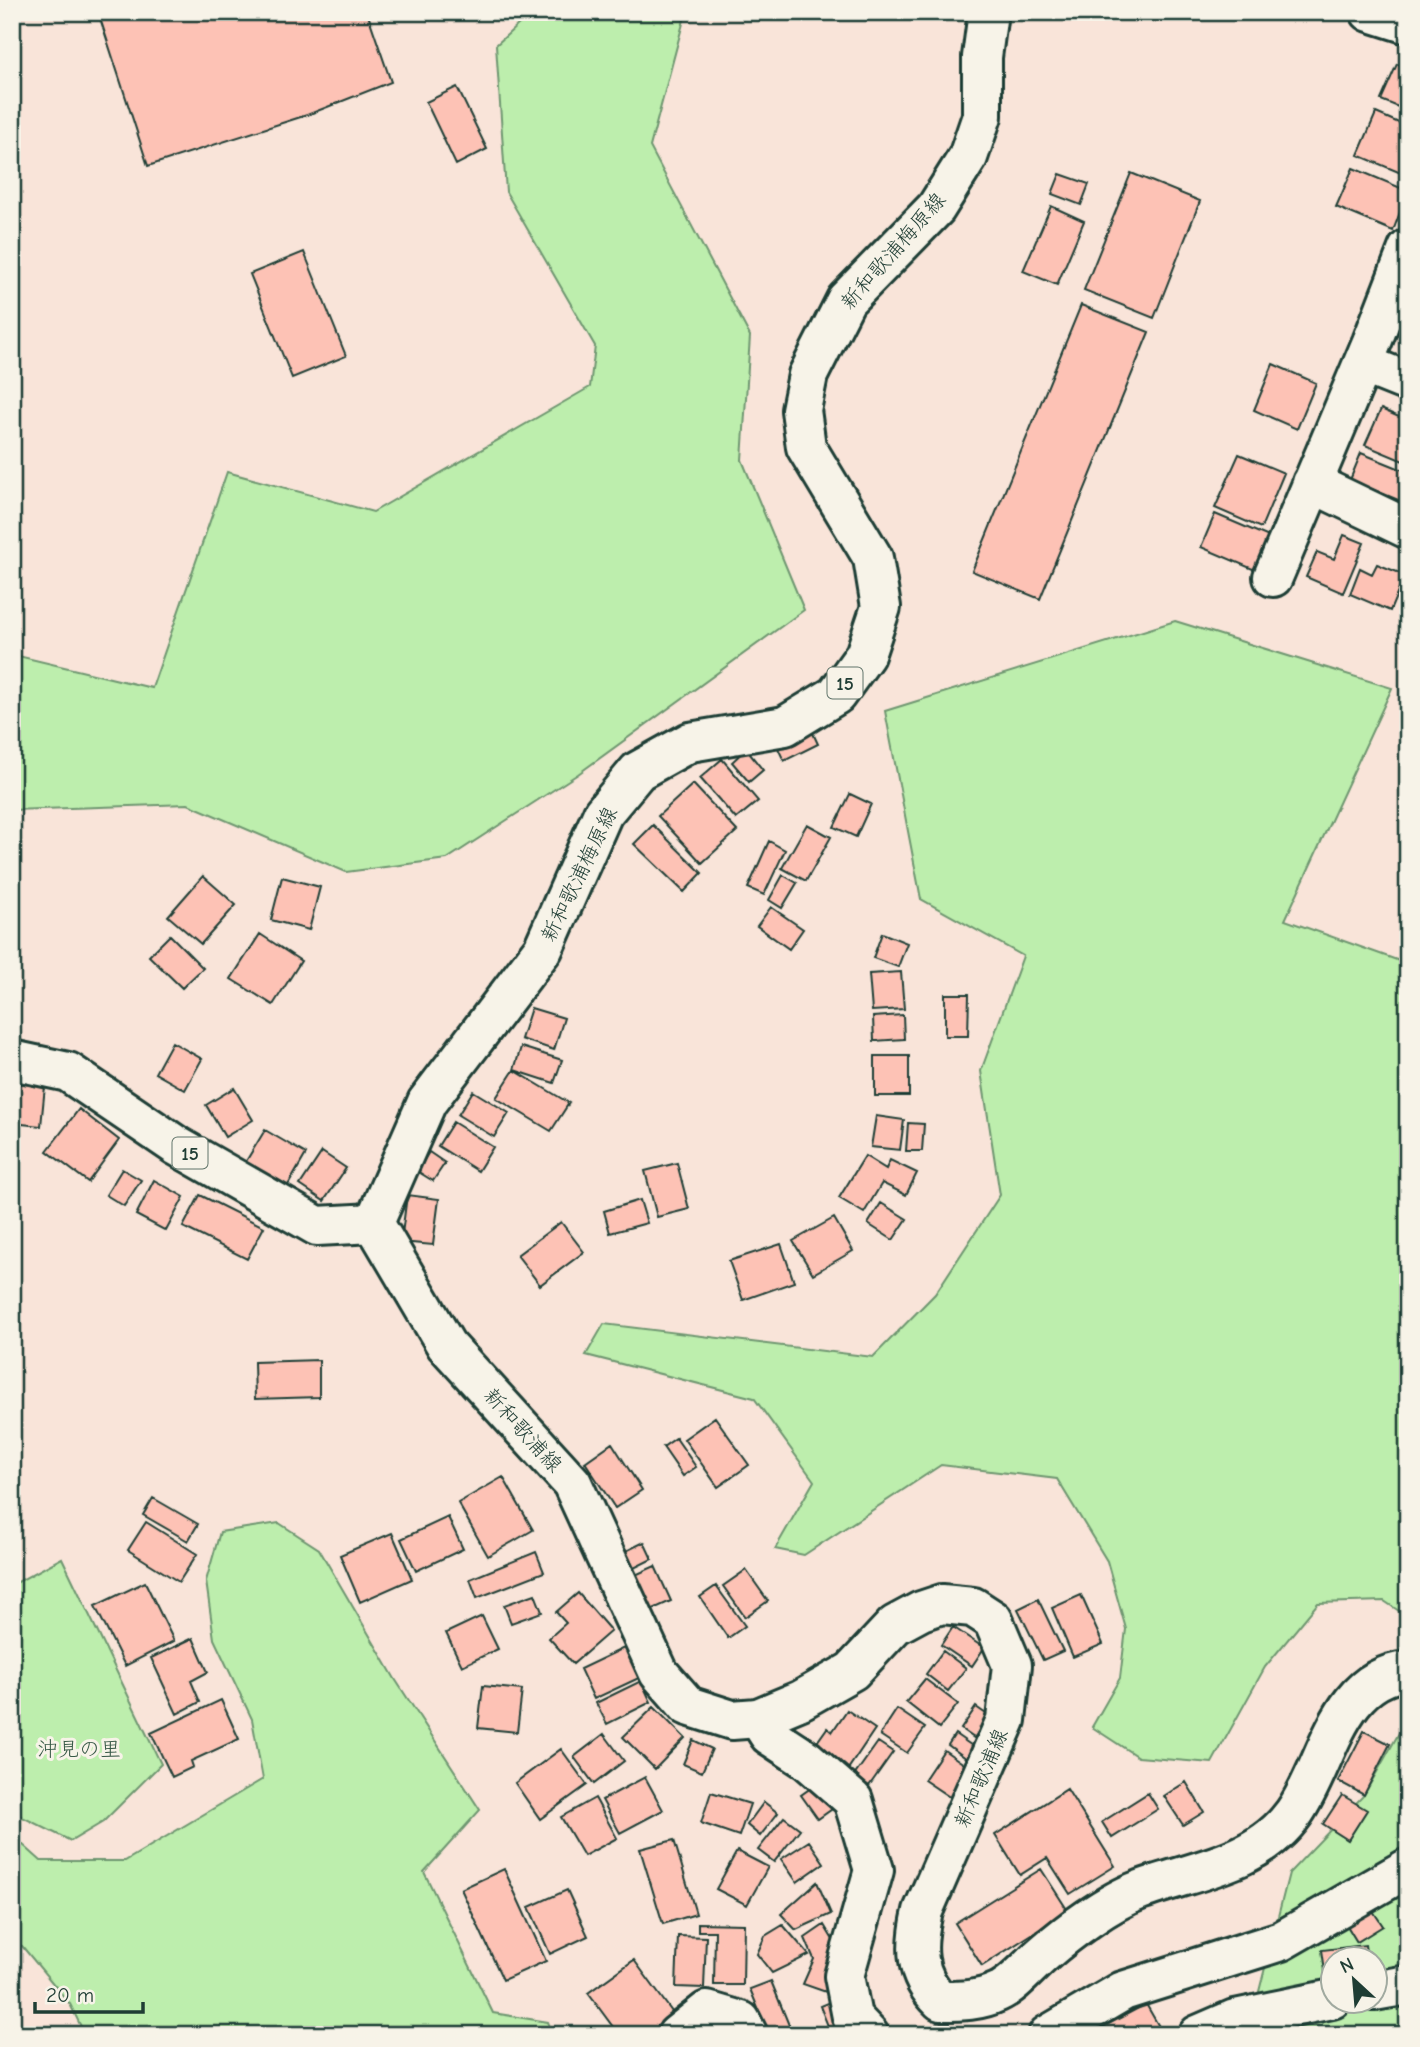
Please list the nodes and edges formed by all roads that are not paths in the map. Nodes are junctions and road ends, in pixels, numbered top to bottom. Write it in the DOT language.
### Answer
graph roads {
  1 [pos="988,12"];
  2 [pos="1370,12"];
  3 [pos="1408,24"];
  4 [pos="1408,249"];
  5 [pos="1363,364"];
  6 [pos="1408,382"];
  7 [pos="1312,483"];
  8 [pos="1408,529"];
  9 [pos="1273,577"];
  10 [pos="12,1060"];
  11 [pos="374,1223"];
  12 [pos="1408,1671"];
  13 [pos="758,1718"];
  14 [pos="1408,1868"];
  15 [pos="1408,1985"];
  16 [pos="1388,1989"];
  17 [pos="1318,2002"];
  18 [pos="677,2035"];
  19 [pos="748,2035"];
  20 [pos="869,2035"];
  21 [pos="1048,2035"];
  22 [pos="1198,2035"];
  1 -- 11 [label="main road, 新和歌浦梅原線 / 15"];
  2 -- 3 [label="main road"];
  4 -- 5 [label="main road"];
  5 -- 6 [label="main road"];
  5 -- 7 [label="main road"];
  7 -- 8 [label="main road"];
  7 -- 9 [label="main road"];
  10 -- 11 [label="main road, 15"];
  11 -- 13 [label="main road, 新和歌浦線"];
  12 -- 13 [label="main road, 新和歌浦線"];
  13 -- 20 [label="main road"];
  14 -- 21 [label="main road"];
  15 -- 16 [label="main road"];
  17 -- 22 [label="main road"];
  18 -- 19 [label="main road"];
}
